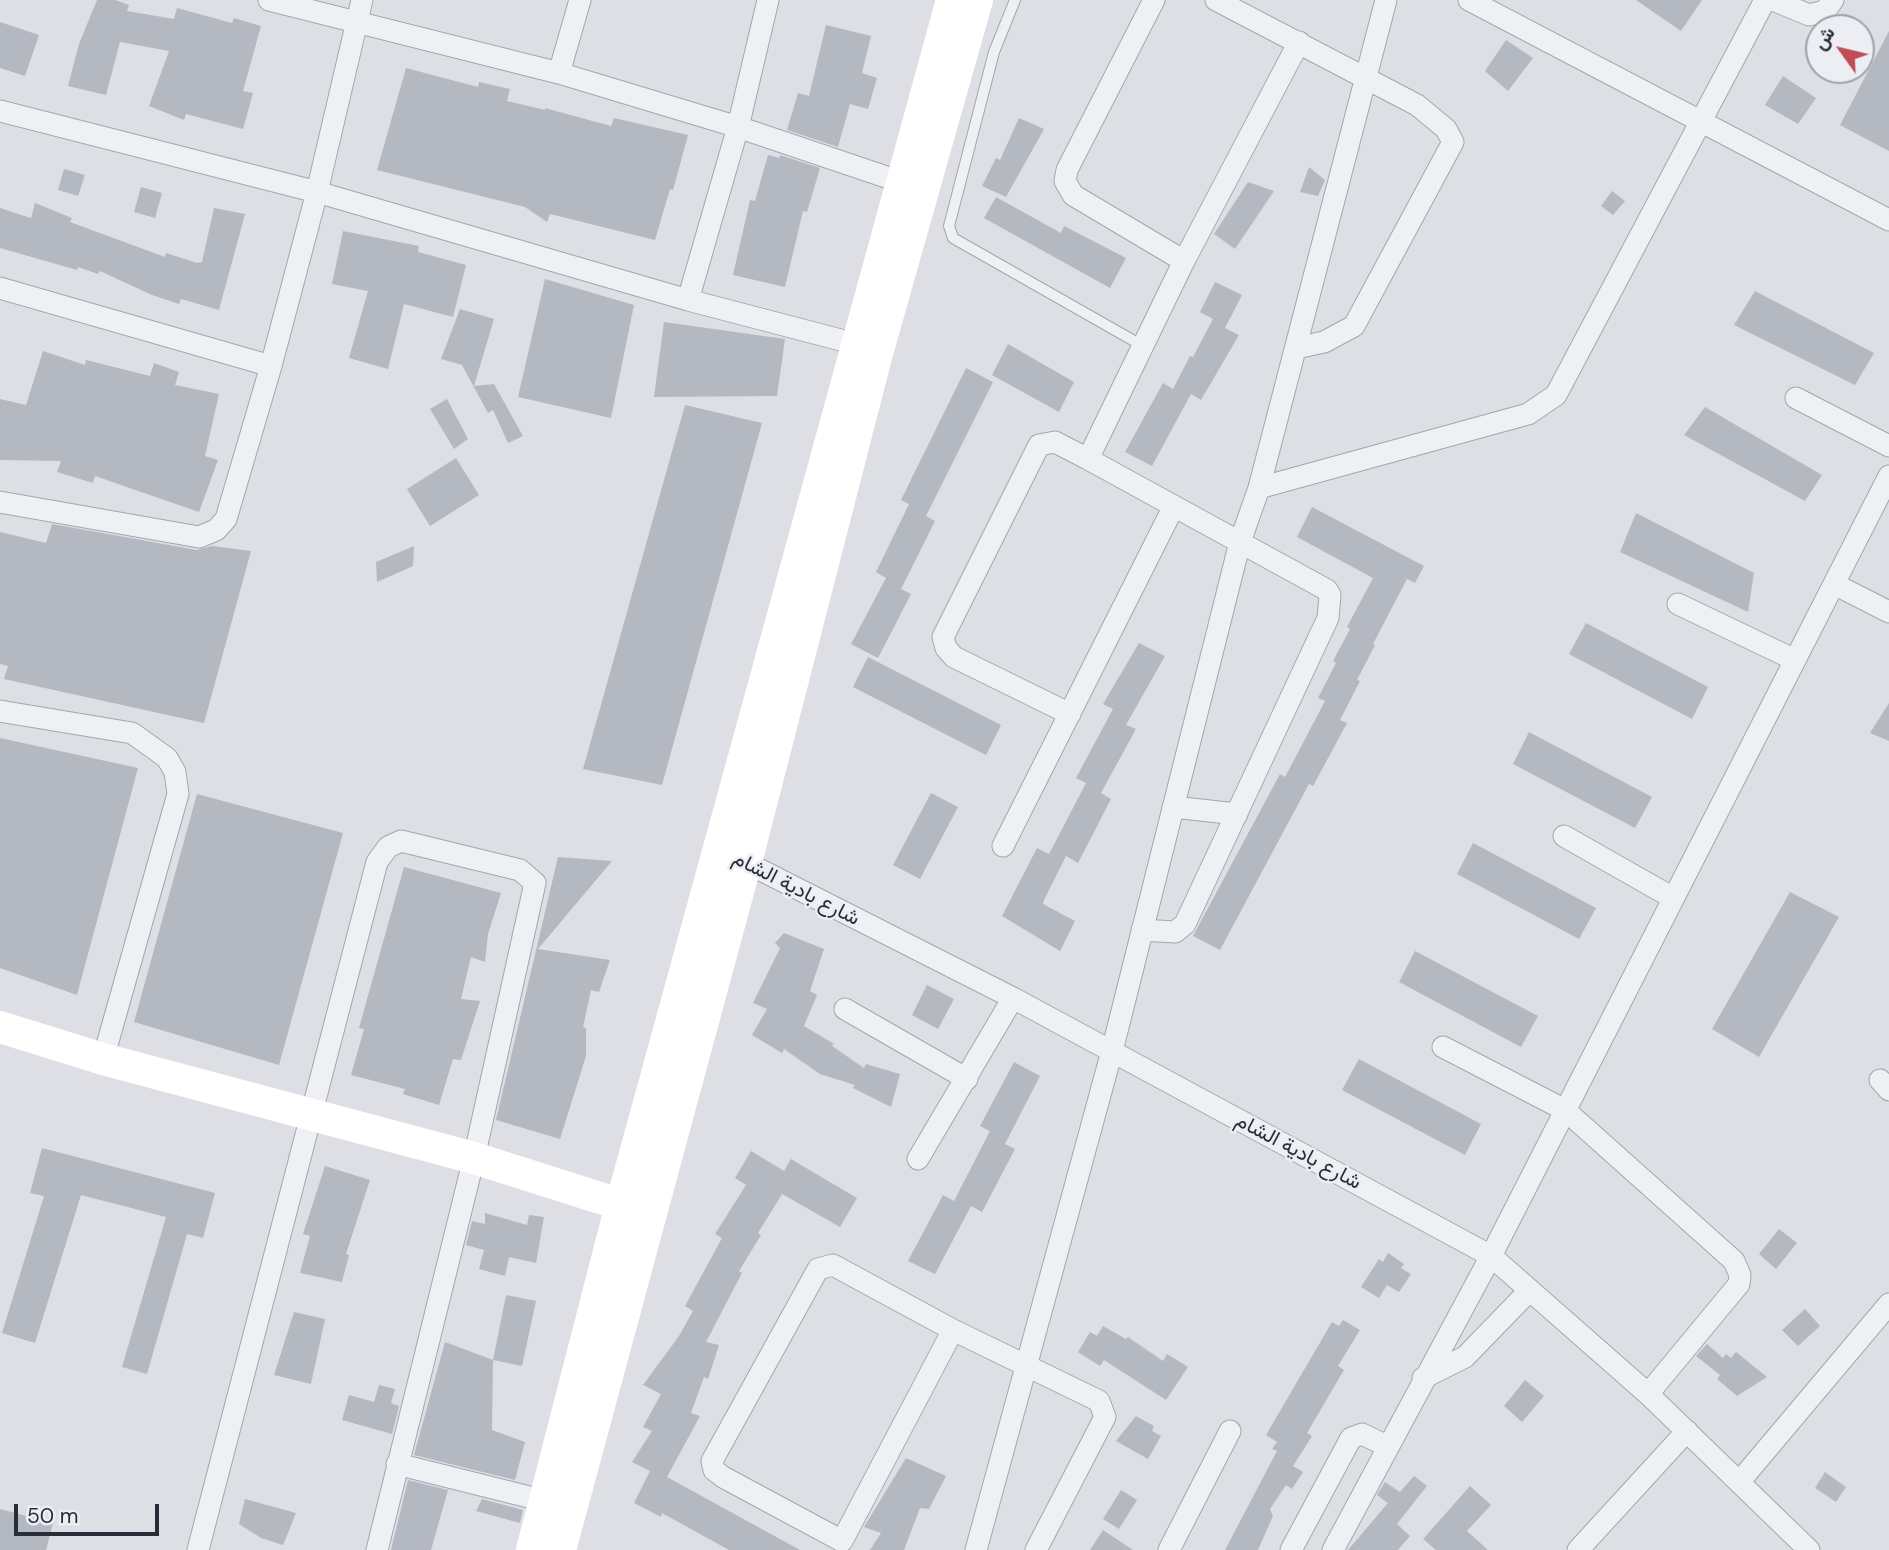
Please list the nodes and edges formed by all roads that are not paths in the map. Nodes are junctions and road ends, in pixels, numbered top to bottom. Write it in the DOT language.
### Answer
graph roads {
  1 [pos="269,0"];
  2 [pos="362,0"];
  3 [pos="580,0"];
  4 [pos="768,0"];
  5 [pos="1015,0"];
  6 [pos="1154,0"];
  7 [pos="1216,0"];
  8 [pos="1386,0"];
  9 [pos="1469,0"];
  10 [pos="1765,0"];
  11 [pos="1773,0"];
  12 [pos="1833,0"];
  13 [pos="954,1"];
  14 [pos="356,22"];
  15 [pos="1298,42"];
  16 [pos="559,73"];
  17 [pos="1367,79"];
  18 [pos="0,111"];
  19 [pos="1702,122"];
  20 [pos="738,127"];
  21 [pos="901,182"];
  22 [pos="317,192"];
  23 [pos="1889,220"];
  24 [pos="1184,261"];
  25 [pos="0,288"];
  26 [pos="688,299"];
  27 [pos="856,344"];
  28 [pos="1143,346"];
  29 [pos="1296,348"];
  30 [pos="271,366"];
  31 [pos="1796,398"];
  32 [pos="1889,446"];
  33 [pos="1088,459"];
  34 [pos="1889,477"];
  35 [pos="1259,488"];
  36 [pos="0,502"];
  37 [pos="1174,506"];
  38 [pos="1240,542"];
  39 [pos="1834,584"];
  40 [pos="804,586"];
  41 [pos="1678,604"];
  42 [pos="1889,612"];
  43 [pos="1795,660"];
  44 [pos="0,711"];
  45 [pos="1070,715"];
  46 [pos="1173,807"];
  47 [pos="1237,814"];
  48 [pos="1564,836"];
  49 [pos="1003,846"];
  50 [pos="733,856"];
  51 [pos="1674,898"];
  52 [pos="1142,930"];
  53 [pos="1013,999"];
  54 [pos="845,1010"];
  55 [pos="0,1027"];
  56 [pos="1443,1047"];
  57 [pos="1112,1051"];
  58 [pos="103,1059"];
  59 [pos="968,1079"];
  60 [pos="1565,1110"];
  61 [pos="312,1117"];
  62 [pos="474,1158"];
  63 [pos="918,1159"];
  64 [pos="635,1210"];
  65 [pos="1491,1256"];
  66 [pos="1530,1290"];
  67 [pos="1889,1304"];
  68 [pos="953,1331"];
  69 [pos="1027,1364"];
  70 [pos="1423,1378"];
  71 [pos="1648,1394"];
  72 [pos="1230,1431"];
  73 [pos="1687,1431"];
  74 [pos="1387,1446"];
  75 [pos="397,1464"];
  76 [pos="1740,1481"];
  77 [pos="545,1501"];
  78 [pos="839,1546"];
  79 [pos="198,1550"];
  80 [pos="377,1550"];
  81 [pos="532,1550"];
  82 [pos="560,1550"];
  83 [pos="976,1550"];
  84 [pos="1036,1550"];
  85 [pos="1169,1550"];
  86 [pos="1292,1550"];
  87 [pos="1333,1550"];
  88 [pos="1578,1550"];
  89 [pos="1808,1550"];
  1 -- 14 [label="street"];
  2 -- 14 [label="street"];
  3 -- 16 [label="street"];
  4 -- 20 [label="street"];
  5 -- 28 [label="lane"];
  6 -- 24 [label="street"];
  7 -- 15 [label="street"];
  8 -- 17 [label="street"];
  9 -- 19 [label="street"];
  10 -- 19 [label="street"];
  11 -- 12 [label="street"];
  13 -- 21 [label="street"];
  13 -- 40 [label="street"];
  14 -- 16 [label="street"];
  14 -- 22 [label="street"];
  15 -- 17 [label="street"];
  15 -- 24 [label="street"];
  16 -- 20 [label="street"];
  17 -- 29 [label="street"];
  17 -- 29 [label="street"];
  18 -- 22 [label="street"];
  19 -- 23 [label="street"];
  19 -- 35 [label="street"];
  20 -- 21 [label="street"];
  20 -- 26 [label="street"];
  21 -- 27 [label="street"];
  22 -- 26 [label="street"];
  22 -- 30 [label="street"];
  24 -- 28 [label="street"];
  25 -- 30 [label="street"];
  26 -- 27 [label="street"];
  27 -- 40 [label="street"];
  28 -- 33 [label="street"];
  29 -- 35 [label="street"];
  30 -- 36 [label="street"];
  31 -- 32 [label="street"];
  33 -- 37 [label="street"];
  33 -- 45 [label="street"];
  34 -- 39 [label="street"];
  35 -- 38 [label="street"];
  37 -- 38 [label="street"];
  37 -- 45 [label="street"];
  38 -- 46 [label="street"];
  38 -- 47 [label="street"];
  39 -- 42 [label="street"];
  39 -- 43 [label="street"];
  40 -- 50 [label="street"];
  41 -- 43 [label="street"];
  43 -- 51 [label="street"];
  44 -- 58 [label="street"];
  45 -- 49 [label="street"];
  46 -- 47 [label="street"];
  46 -- 52 [label="street"];
  47 -- 52 [label="street"];
  48 -- 51 [label="street"];
  50 -- 53 [label="street, شارع بادية الشام"];
  50 -- 64 [label="street"];
  51 -- 60 [label="street"];
  52 -- 57 [label="street"];
  53 -- 57 [label="street, شارع بادية الشام"];
  53 -- 59 [label="street"];
  54 -- 59 [label="street"];
  55 -- 58 [label="street"];
  56 -- 60 [label="street"];
  57 -- 65 [label="street, شارع بادية الشام"];
  57 -- 69 [label="street"];
  58 -- 61 [label="street"];
  59 -- 63 [label="street"];
  60 -- 65 [label="street"];
  60 -- 71 [label="street"];
  61 -- 62 [label="street"];
  61 -- 62 [label="street"];
  61 -- 79 [label="street"];
  62 -- 64 [label="street"];
  62 -- 75 [label="street"];
  64 -- 77 [label="street"];
  64 -- 82 [label="street"];
  65 -- 66 [label="street, شارع بادية الشام"];
  65 -- 70 [label="street"];
  66 -- 70 [label="street"];
  66 -- 71 [label="street, شارع بادية الشام"];
  67 -- 76 [label="street"];
  68 -- 69 [label="street"];
  68 -- 78 [label="street"];
  68 -- 78 [label="street"];
  69 -- 83 [label="street"];
  69 -- 84 [label="street"];
  70 -- 74 [label="street"];
  71 -- 73 [label="street, شارع بادية الشام"];
  72 -- 85 [label="street"];
  73 -- 76 [label="street, شارع بادية الشام"];
  73 -- 88 [label="street"];
  74 -- 86 [label="street"];
  74 -- 87 [label="street"];
  75 -- 77 [label="street"];
  75 -- 80 [label="street"];
  76 -- 89 [label="street, شارع بادية الشام"];
  77 -- 81 [label="street"];
}
